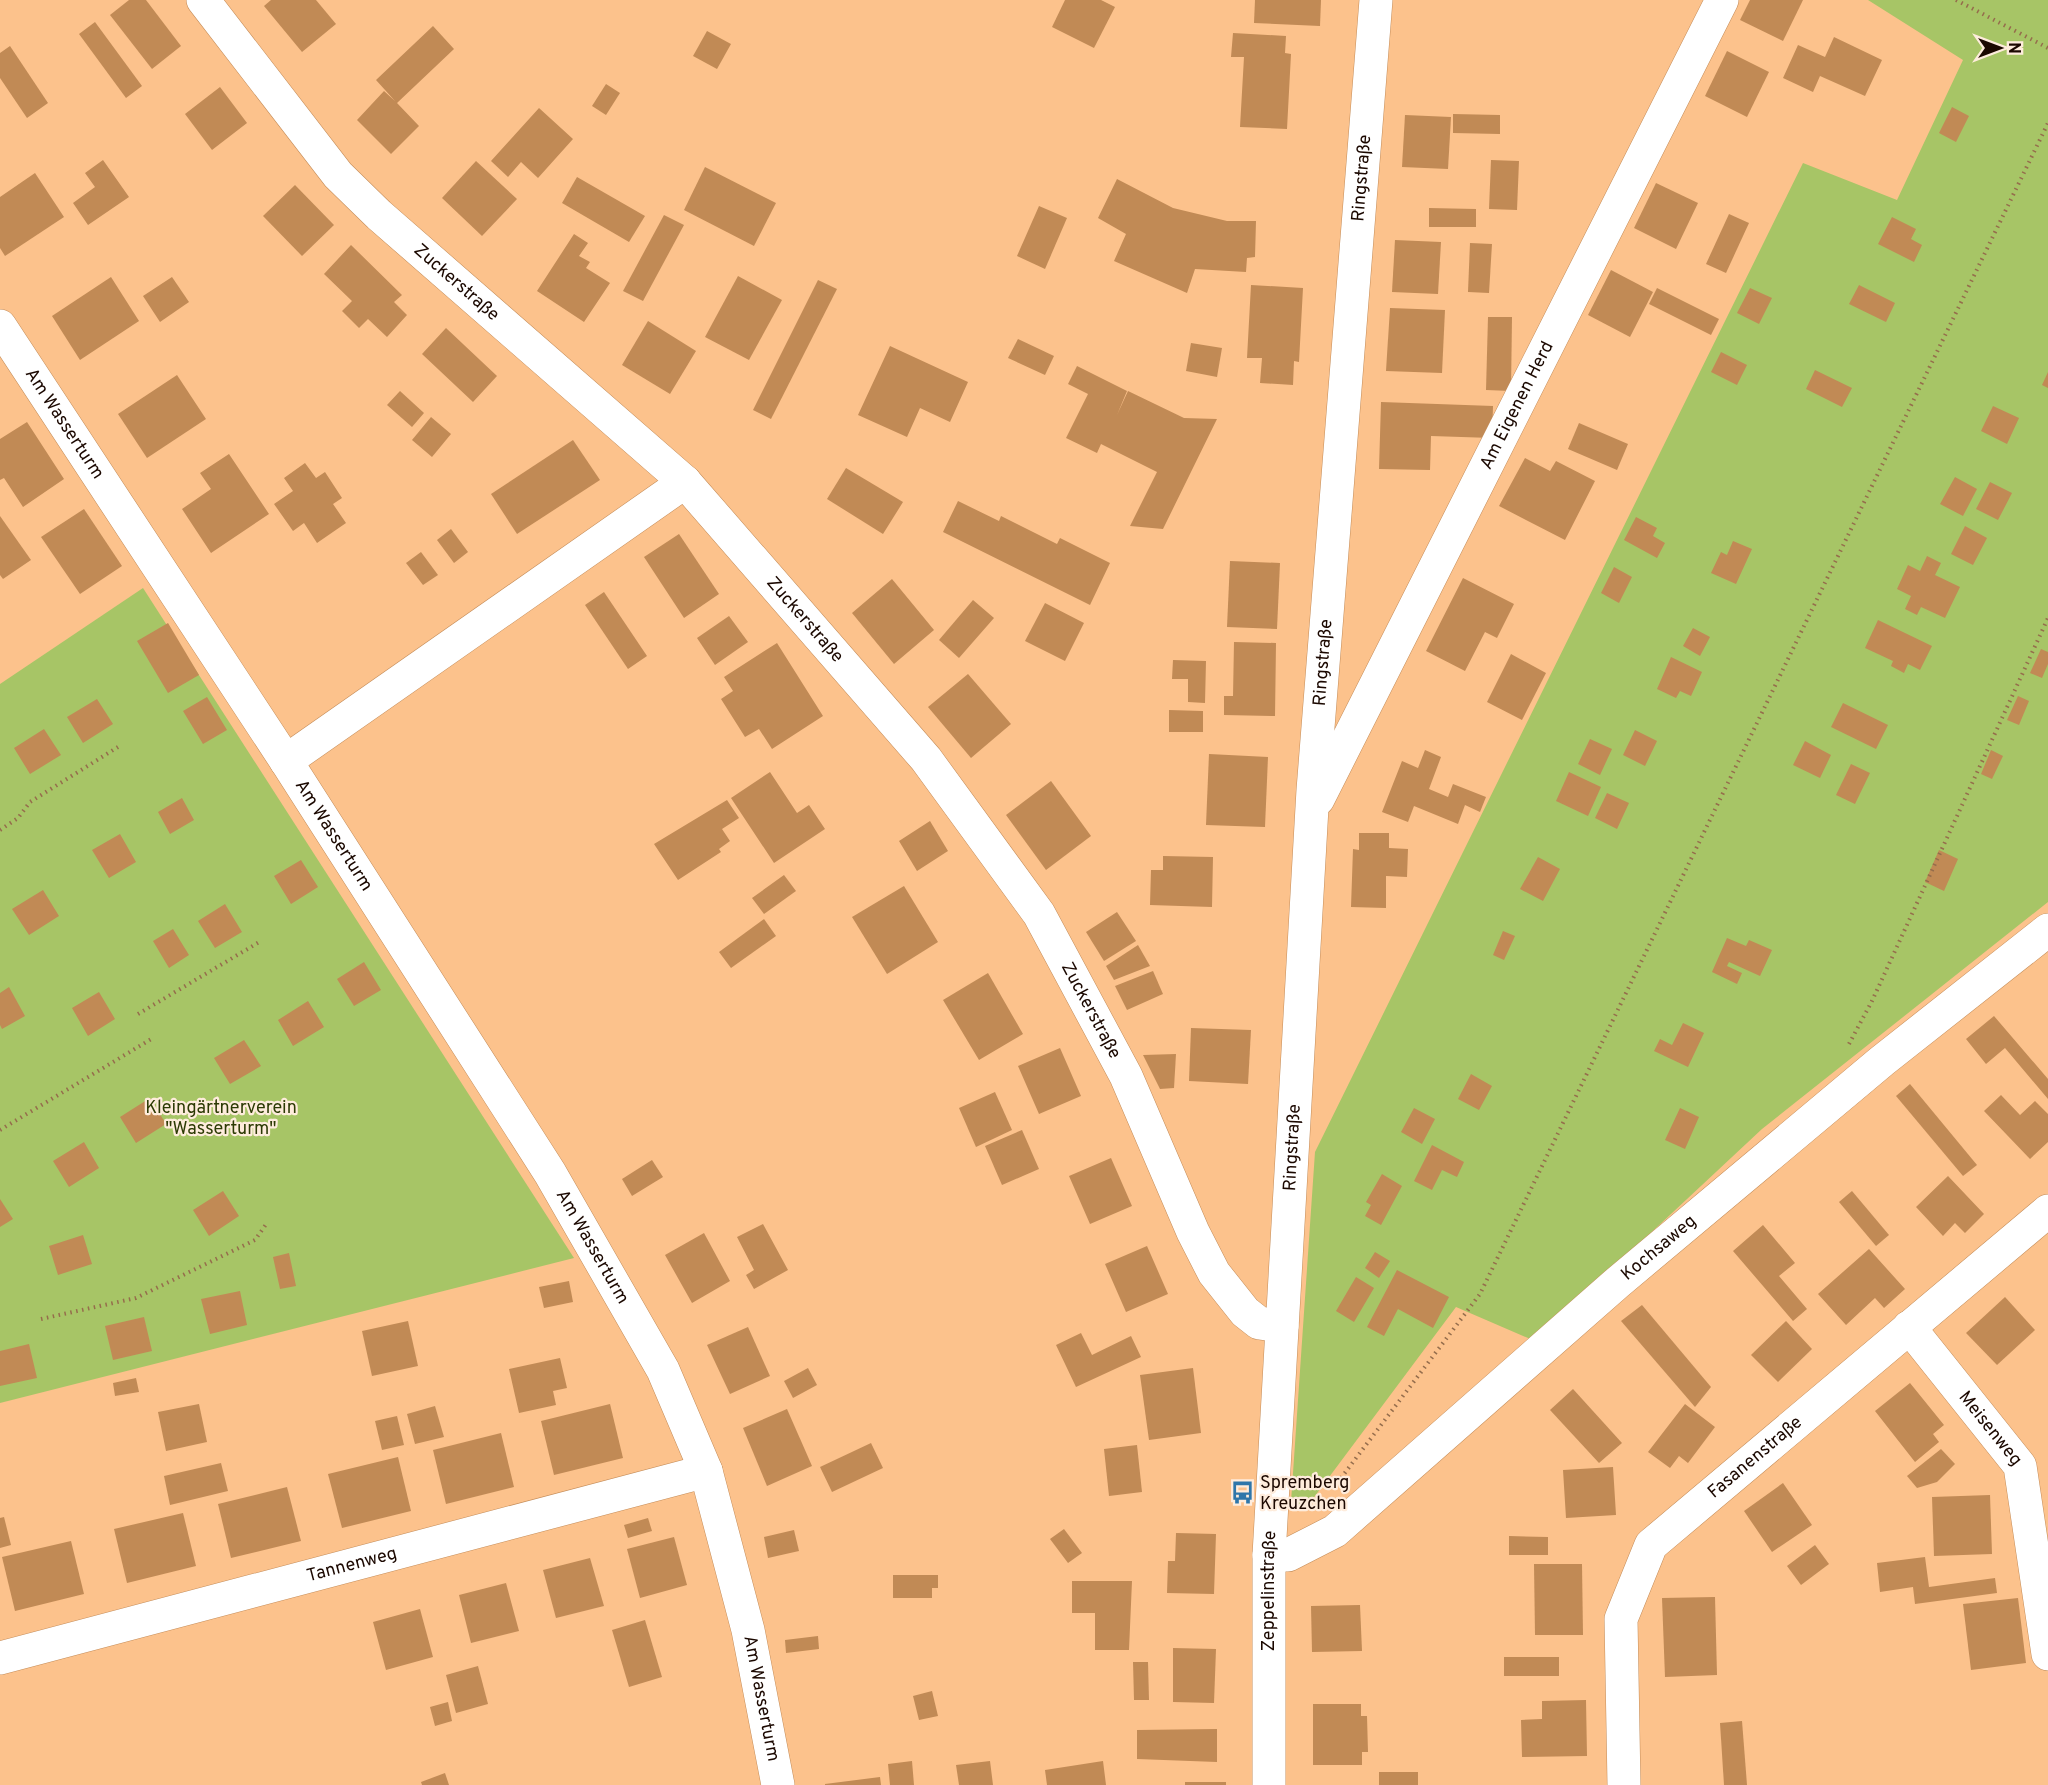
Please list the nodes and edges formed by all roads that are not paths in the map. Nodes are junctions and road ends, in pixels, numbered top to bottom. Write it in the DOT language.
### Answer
graph roads {
  1 [pos="203,0"];
  2 [pos="1376,0"];
  3 [pos="1722,0"];
  4 [pos="0,326"];
  5 [pos="685,482"];
  6 [pos="286,761"];
  7 [pos="1312,812"];
  8 [pos="2048,930"];
  9 [pos="2048,1210"];
  10 [pos="1282,1326"];
  11 [pos="1909,1327"];
  12 [pos="706,1471"];
  13 [pos="1269,1554"];
  14 [pos="2048,1654"];
  15 [pos="0,1658"];
  16 [pos="778,1785"];
  17 [pos="1269,1785"];
  18 [pos="1624,1785"];
  1 -- 5 [label="street, Zuckerstraße"];
  2 -- 7 [label="street, Ringstraße"];
  3 -- 7 [label="street, Am Eigenen Herd"];
  4 -- 6 [label="street, Am Wasserturm"];
  5 -- 6 [label="street, Am Wasserturm"];
  5 -- 10 [label="street, Zuckerstraße"];
  6 -- 12 [label="street, Am Wasserturm"];
  7 -- 10 [label="street, Ringstraße"];
  8 -- 13 [label="street, Kochsaweg"];
  9 -- 11 [label="street, Fasanenstraße"];
  10 -- 13 [label="street, Zeppelinstraße"];
  11 -- 14 [label="street, Meisenweg"];
  11 -- 18 [label="street, Fasanenstraße"];
  12 -- 15 [label="street, Tannenweg"];
  12 -- 16 [label="street, Am Wasserturm"];
  13 -- 17 [label="street, Zeppelinstraße"];
}
